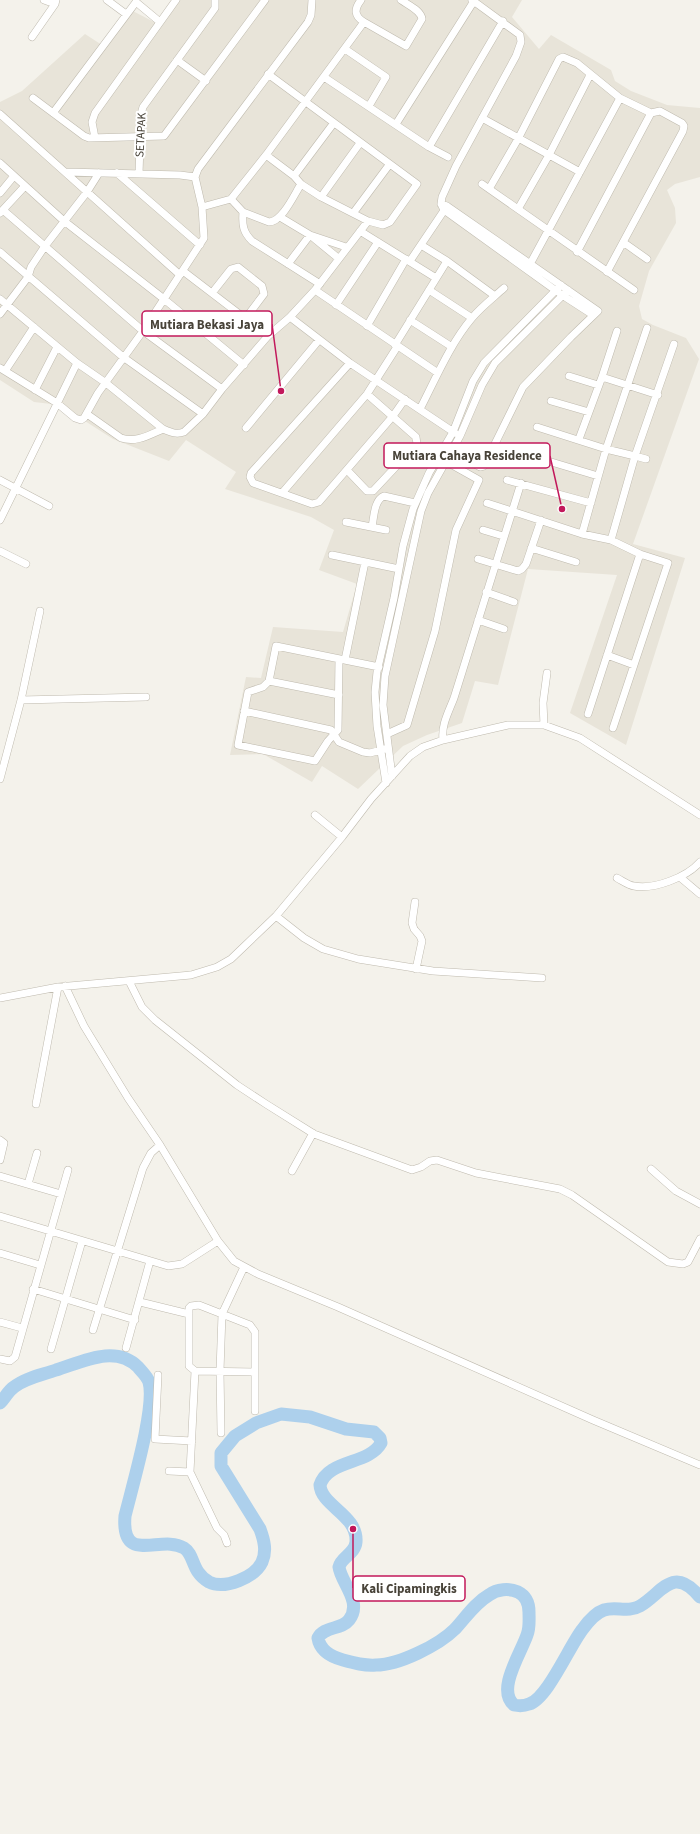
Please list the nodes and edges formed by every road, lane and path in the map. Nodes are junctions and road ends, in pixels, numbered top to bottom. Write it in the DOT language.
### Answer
graph roads {
  1 [pos="44,0"];
  2 [pos="107,0"];
  3 [pos="176,0"];
  4 [pos="215,0"];
  5 [pos="265,0"];
  6 [pos="312,0"];
  7 [pos="361,0"];
  8 [pos="400,0"];
  9 [pos="136,1"];
  10 [pos="473,1"];
  11 [pos="55,2"];
  12 [pos="126,14"];
  13 [pos="503,21"];
  14 [pos="160,22"];
  15 [pos="364,22"];
  16 [pos="32,37"];
  17 [pos="345,48"];
  18 [pos="177,60"];
  19 [pos="268,74"];
  20 [pos="590,75"];
  21 [pos="324,77"];
  22 [pos="206,81"];
  23 [pos="34,98"];
  24 [pos="620,98"];
  25 [pos="306,102"];
  26 [pos="369,106"];
  27 [pos="53,113"];
  28 [pos="651,113"];
  29 [pos="0,114"];
  30 [pos="482,118"];
  31 [pos="333,124"];
  32 [pos="396,124"];
  33 [pos="141,137"];
  34 [pos="95,138"];
  35 [pos="518,139"];
  36 [pos="360,143"];
  37 [pos="429,147"];
  38 [pos="266,155"];
  39 [pos="549,155"];
  40 [pos="448,157"];
  41 [pos="0,163"];
  42 [pos="389,165"];
  43 [pos="66,172"];
  44 [pos="580,172"];
  45 [pos="100,173"];
  46 [pos="117,173"];
  47 [pos="139,174"];
  48 [pos="14,176"];
  49 [pos="294,176"];
  50 [pos="195,177"];
  51 [pos="301,184"];
  52 [pos="482,184"];
  53 [pos="24,186"];
  54 [pos="489,189"];
  55 [pos="87,192"];
  56 [pos="0,193"];
  57 [pos="321,197"];
  58 [pos="231,199"];
  59 [pos="202,207"];
  60 [pos="444,207"];
  61 [pos="518,209"];
  62 [pos="1,212"];
  63 [pos="244,212"];
  64 [pos="354,212"];
  65 [pos="280,217"];
  66 [pos="64,221"];
  67 [pos="368,221"];
  68 [pos="360,231"];
  69 [pos="549,231"];
  70 [pos="310,235"];
  71 [pos="378,242"];
  72 [pos="623,242"];
  73 [pos="200,245"];
  74 [pos="421,245"];
  75 [pos="45,246"];
  76 [pos="346,247"];
  77 [pos="0,252"];
  78 [pos="578,252"];
  79 [pos="338,258"];
  80 [pos="647,259"];
  81 [pos="408,260"];
  82 [pos="447,261"];
  83 [pos="288,264"];
  84 [pos="528,267"];
  85 [pos="607,272"];
  86 [pos="182,273"];
  87 [pos="28,277"];
  88 [pos="436,278"];
  89 [pos="317,287"];
  90 [pos="504,288"];
  91 [pos="428,290"];
  92 [pos="562,290"];
  93 [pos="634,290"];
  94 [pos="212,293"];
  95 [pos="495,296"];
  96 [pos="164,298"];
  97 [pos="0,299"];
  98 [pos="6,304"];
  99 [pos="336,305"];
  100 [pos="0,314"];
  101 [pos="290,317"];
  102 [pos="472,318"];
  103 [pos="245,319"];
  104 [pos="410,320"];
  105 [pos="368,326"];
  106 [pos="34,327"];
  107 [pos="647,328"];
  108 [pos="143,331"];
  109 [pos="617,331"];
  110 [pos="268,336"];
  111 [pos="319,340"];
  112 [pos="674,344"];
  113 [pos="396,346"];
  114 [pos="58,347"];
  115 [pos="452,347"];
  116 [pos="123,357"];
  117 [pos="350,362"];
  118 [pos="77,363"];
  119 [pos="244,365"];
  120 [pos="2,369"];
  121 [pos="438,373"];
  122 [pos="569,376"];
  123 [pos="602,377"];
  124 [pos="375,379"];
  125 [pos="106,383"];
  126 [pos="629,384"];
  127 [pos="598,385"];
  128 [pos="222,389"];
  129 [pos="35,390"];
  130 [pos="367,394"];
  131 [pos="658,395"];
  132 [pos="405,399"];
  133 [pos="551,401"];
  134 [pos="57,403"];
  135 [pos="420,409"];
  136 [pos="588,412"];
  137 [pos="87,414"];
  138 [pos="203,414"];
  139 [pos="393,416"];
  140 [pos="537,427"];
  141 [pos="163,428"];
  142 [pos="246,428"];
  143 [pos="452,432"];
  144 [pos="460,436"];
  145 [pos="579,439"];
  146 [pos="444,447"];
  147 [pos="606,449"];
  148 [pos="451,451"];
  149 [pos="635,456"];
  150 [pos="538,458"];
  151 [pos="646,459"];
  152 [pos="445,462"];
  153 [pos="347,470"];
  154 [pos="598,476"];
  155 [pos="0,480"];
  156 [pos="507,480"];
  157 [pos="521,484"];
  158 [pos="15,488"];
  159 [pos="282,493"];
  160 [pos="415,503"];
  161 [pos="487,503"];
  162 [pos="591,503"];
  163 [pos="49,506"];
  164 [pos="512,510"];
  165 [pos="0,520"];
  166 [pos="540,520"];
  167 [pos="346,522"];
  168 [pos="372,527"];
  169 [pos="386,530"];
  170 [pos="483,530"];
  171 [pos="582,534"];
  172 [pos="503,536"];
  173 [pos="611,540"];
  174 [pos="531,548"];
  175 [pos="0,551"];
  176 [pos="640,554"];
  177 [pos="332,555"];
  178 [pos="478,559"];
  179 [pos="365,562"];
  180 [pos="576,562"];
  181 [pos="26,564"];
  182 [pos="494,564"];
  183 [pos="399,569"];
  184 [pos="486,592"];
  185 [pos="514,602"];
  186 [pos="40,611"];
  187 [pos="478,620"];
  188 [pos="504,629"];
  189 [pos="607,655"];
  190 [pos="342,660"];
  191 [pos="634,665"];
  192 [pos="378,668"];
  193 [pos="547,673"];
  194 [pos="269,680"];
  195 [pos="339,695"];
  196 [pos="146,697"];
  197 [pos="21,700"];
  198 [pos="244,711"];
  199 [pos="588,714"];
  200 [pos="544,724"];
  201 [pos="613,728"];
  202 [pos="387,734"];
  203 [pos="334,735"];
  204 [pos="442,736"];
  205 [pos="380,749"];
  206 [pos="389,749"];
  207 [pos="392,776"];
  208 [pos="0,779"];
  209 [pos="386,783"];
  210 [pos="315,815"];
  211 [pos="700,815"];
  212 [pos="340,835"];
  213 [pos="700,862"];
  214 [pos="617,878"];
  215 [pos="681,878"];
  216 [pos="700,894"];
  217 [pos="415,902"];
  218 [pos="276,916"];
  219 [pos="416,969"];
  220 [pos="542,978"];
  221 [pos="129,982"];
  222 [pos="61,986"];
  223 [pos="0,998"];
  224 [pos="36,1104"];
  225 [pos="313,1133"];
  226 [pos="0,1140"];
  227 [pos="160,1145"];
  228 [pos="37,1154"];
  229 [pos="0,1160"];
  230 [pos="651,1169"];
  231 [pos="68,1170"];
  232 [pos="292,1171"];
  233 [pos="0,1176"];
  234 [pos="28,1184"];
  235 [pos="61,1194"];
  236 [pos="700,1204"];
  237 [pos="0,1216"];
  238 [pos="50,1231"];
  239 [pos="700,1239"];
  240 [pos="82,1241"];
  241 [pos="218,1241"];
  242 [pos="118,1251"];
  243 [pos="0,1253"];
  244 [pos="150,1261"];
  245 [pos="40,1265"];
  246 [pos="244,1267"];
  247 [pos="34,1289"];
  248 [pos="66,1299"];
  249 [pos="140,1302"];
  250 [pos="100,1309"];
  251 [pos="189,1314"];
  252 [pos="222,1314"];
  253 [pos="135,1320"];
  254 [pos="0,1322"];
  255 [pos="22,1328"];
  256 [pos="93,1330"];
  257 [pos="126,1348"];
  258 [pos="51,1349"];
  259 [pos="0,1358"];
  260 [pos="196,1371"];
  261 [pos="220,1371"];
  262 [pos="254,1372"];
  263 [pos="158,1375"];
  264 [pos="255,1411"];
  265 [pos="221,1433"];
  266 [pos="192,1441"];
  267 [pos="700,1465"];
  268 [pos="169,1471"];
  269 [pos="190,1472"];
  270 [pos="227,1543"];
  1 -- 11 [label="street"];
  2 -- 12 [label="street"];
  3 -- 14 [label="street"];
  4 -- 18 [label="street, SETAPAK"];
  5 -- 22 [label="street"];
  6 -- 19 [label="street"];
  7 -- 15 [label="street"];
  8 -- 15 [label="street"];
  9 -- 12 [label="street"];
  9 -- 14 [label="street"];
  10 -- 13 [label="street"];
  10 -- 32 [label="street"];
  11 -- 16 [label="street"];
  12 -- 27 [label="street"];
  13 -- 30 [label="street"];
  13 -- 37 [label="street"];
  14 -- 34 [label="street"];
  15 -- 17 [label="street"];
  17 -- 21 [label="street"];
  17 -- 26 [label="street"];
  18 -- 22 [label="street"];
  18 -- 33 [label="street, SETAPAK"];
  19 -- 25 [label="street"];
  19 -- 50 [label="street"];
  20 -- 24 [label="street"];
  20 -- 35 [label="street"];
  20 -- 39 [label="street"];
  21 -- 25 [label="street"];
  21 -- 26 [label="street"];
  22 -- 33 [label="street"];
  23 -- 27 [label="street"];
  24 -- 28 [label="street"];
  24 -- 44 [label="street"];
  25 -- 31 [label="street"];
  25 -- 38 [label="street"];
  26 -- 32 [label="street"];
  27 -- 34 [label="street"];
  28 -- 72 [label="street"];
  28 -- 78 [label="street"];
  29 -- 43 [label="street"];
  30 -- 35 [label="street"];
  30 -- 60 [label="street"];
  31 -- 36 [label="street"];
  31 -- 49 [label="street"];
  32 -- 37 [label="street"];
  33 -- 34 [label="street"];
  33 -- 47 [label="street, SETAPAK"];
  35 -- 39 [label="street"];
  35 -- 54 [label="street"];
  36 -- 42 [label="street"];
  36 -- 57 [label="street"];
  37 -- 40 [label="street"];
  38 -- 49 [label="street"];
  38 -- 58 [label="street"];
  39 -- 44 [label="street"];
  39 -- 61 [label="street"];
  41 -- 48 [label="street"];
  42 -- 64 [label="street"];
  42 -- 67 [label="street"];
  43 -- 45 [label="street"];
  43 -- 55 [label="street"];
  44 -- 69 [label="street"];
  45 -- 46 [label="street"];
  45 -- 55 [label="street"];
  46 -- 47 [label="street"];
  46 -- 73 [label="street"];
  47 -- 50 [label="street"];
  48 -- 53 [label="street"];
  48 -- 56 [label="street"];
  49 -- 51 [label="street"];
  50 -- 59 [label="street"];
  51 -- 57 [label="street"];
  51 -- 65 [label="street"];
  52 -- 54 [label="street"];
  53 -- 62 [label="street"];
  53 -- 66 [label="street"];
  54 -- 61 [label="street"];
  55 -- 66 [label="street"];
  55 -- 86 [label="street"];
  57 -- 64 [label="street"];
  58 -- 59 [label="street"];
  58 -- 63 [label="street"];
  59 -- 73 [label="street"];
  60 -- 74 [label="street"];
  60 -- 84 [label="street"];
  61 -- 69 [label="street"];
  62 -- 75 [label="street"];
  63 -- 65 [label="street"];
  63 -- 83 [label="street"];
  64 -- 67 [label="street"];
  65 -- 70 [label="street"];
  66 -- 75 [label="street"];
  66 -- 96 [label="street"];
  67 -- 68 [label="street"];
  68 -- 71 [label="street"];
  68 -- 76 [label="street"];
  69 -- 78 [label="street"];
  69 -- 84 [label="street"];
  70 -- 76 [label="street"];
  70 -- 79 [label="street"];
  70 -- 83 [label="street"];
  71 -- 81 [label="street"];
  71 -- 99 [label="street"];
  72 -- 80 [label="street"];
  72 -- 85 [label="street"];
  73 -- 86 [label="street"];
  74 -- 81 [label="street"];
  74 -- 82 [label="street"];
  75 -- 87 [label="street"];
  75 -- 108 [label="street"];
  76 -- 79 [label="street"];
  77 -- 87 [label="street"];
  78 -- 85 [label="street"];
  79 -- 89 [label="street"];
  81 -- 88 [label="street"];
  81 -- 105 [label="street"];
  82 -- 88 [label="street"];
  82 -- 95 [label="street"];
  83 -- 89 [label="street"];
  84 -- 92 [label="street"];
  85 -- 93 [label="street"];
  86 -- 94 [label="street"];
  86 -- 96 [label="street"];
  87 -- 98 [label="street"];
  87 -- 116 [label="street"];
  88 -- 91 [label="street"];
  89 -- 99 [label="street"];
  89 -- 101 [label="street"];
  90 -- 95 [label="street"];
  91 -- 102 [label="street"];
  91 -- 104 [label="street"];
  92 -- 143 [label="street"];
  92 -- 144 [label="street"];
  92 -- 148 [label="street"];
  94 -- 103 [label="street"];
  94 -- 103 [label="street"];
  95 -- 102 [label="street"];
  96 -- 108 [label="street"];
  96 -- 119 [label="street"];
  97 -- 98 [label="street"];
  98 -- 100 [label="street"];
  98 -- 106 [label="street"];
  99 -- 105 [label="street"];
  101 -- 110 [label="street"];
  101 -- 111 [label="street"];
  102 -- 115 [label="street"];
  103 -- 110 [label="street"];
  104 -- 113 [label="street"];
  104 -- 115 [label="street"];
  105 -- 113 [label="street"];
  106 -- 114 [label="street"];
  106 -- 120 [label="street"];
  107 -- 126 [label="street"];
  108 -- 116 [label="street"];
  108 -- 128 [label="street"];
  109 -- 123 [label="street"];
  110 -- 119 [label="street"];
  111 -- 117 [label="street"];
  111 -- 142 [label="street"];
  112 -- 131 [label="street"];
  113 -- 121 [label="street"];
  113 -- 124 [label="street"];
  114 -- 118 [label="street"];
  114 -- 129 [label="street"];
  115 -- 121 [label="street"];
  116 -- 125 [label="street"];
  116 -- 138 [label="street"];
  117 -- 124 [label="street"];
  117 -- 159 [label="street"];
  118 -- 125 [label="street"];
  118 -- 134 [label="street"];
  119 -- 128 [label="street"];
  120 -- 129 [label="street"];
  121 -- 135 [label="street"];
  122 -- 127 [label="street"];
  123 -- 126 [label="street"];
  123 -- 127 [label="street"];
  124 -- 130 [label="street"];
  124 -- 132 [label="street"];
  125 -- 137 [label="street"];
  125 -- 141 [label="street"];
  126 -- 131 [label="street"];
  126 -- 147 [label="street"];
  127 -- 136 [label="street"];
  128 -- 138 [label="street"];
  129 -- 134 [label="street"];
  130 -- 139 [label="street"];
  130 -- 159 [label="street"];
  131 -- 149 [label="street"];
  132 -- 135 [label="street"];
  132 -- 139 [label="street"];
  133 -- 136 [label="street"];
  134 -- 137 [label="street"];
  134 -- 158 [label="street"];
  135 -- 143 [label="street"];
  136 -- 145 [label="street"];
  137 -- 141 [label="street"];
  138 -- 141 [label="street"];
  139 -- 153 [label="street"];
  139 -- 153 [label="street"];
  140 -- 145 [label="street"];
  143 -- 144 [label="street"];
  143 -- 146 [label="street"];
  144 -- 148 [label="street"];
  145 -- 147 [label="street"];
  146 -- 148 [label="street"];
  146 -- 160 [label="street"];
  147 -- 149 [label="street"];
  147 -- 154 [label="street"];
  148 -- 152 [label="street"];
  149 -- 151 [label="street"];
  149 -- 173 [label="street"];
  150 -- 154 [label="street"];
  152 -- 202 [label="street"];
  152 -- 202 [label="street"];
  153 -- 159 [label="street"];
  154 -- 162 [label="street"];
  155 -- 158 [label="street"];
  156 -- 157 [label="street"];
  157 -- 162 [label="street"];
  157 -- 164 [label="street"];
  158 -- 163 [label="street"];
  158 -- 165 [label="street"];
  160 -- 168 [label="street"];
  160 -- 183 [label="street"];
  161 -- 164 [label="street"];
  162 -- 171 [label="street"];
  164 -- 166 [label="street"];
  164 -- 172 [label="street"];
  166 -- 171 [label="street"];
  166 -- 174 [label="street"];
  167 -- 168 [label="street"];
  168 -- 169 [label="street"];
  170 -- 172 [label="street"];
  171 -- 173 [label="street"];
  172 -- 182 [label="street"];
  173 -- 176 [label="street"];
  174 -- 180 [label="street"];
  174 -- 182 [label="street"];
  175 -- 181 [label="street"];
  176 -- 189 [label="street"];
  176 -- 191 [label="street"];
  177 -- 179 [label="street"];
  178 -- 182 [label="street"];
  179 -- 183 [label="street"];
  179 -- 190 [label="street"];
  182 -- 184 [label="street"];
  183 -- 192 [label="street"];
  184 -- 185 [label="street"];
  184 -- 187 [label="street"];
  186 -- 197 [label="street"];
  187 -- 188 [label="street"];
  187 -- 204 [label="street"];
  189 -- 191 [label="street"];
  189 -- 199 [label="street"];
  190 -- 192 [label="street"];
  190 -- 194 [label="street"];
  190 -- 195 [label="street"];
  191 -- 201 [label="street"];
  192 -- 205 [label="street"];
  193 -- 200 [label="street"];
  194 -- 195 [label="street"];
  194 -- 198 [label="street"];
  195 -- 203 [label="street"];
  196 -- 197 [label="street"];
  197 -- 208 [label="street"];
  198 -- 203 [label="street"];
  198 -- 203 [label="street"];
  200 -- 204 [label="street"];
  200 -- 211 [label="street"];
  202 -- 206 [label="street"];
  203 -- 205 [label="street"];
  204 -- 207 [label="street"];
  205 -- 206 [label="street"];
  205 -- 209 [label="street"];
  206 -- 207 [label="street"];
  207 -- 209 [label="street"];
  209 -- 212 [label="street"];
  210 -- 212 [label="street"];
  212 -- 218 [label="street"];
  213 -- 215 [label="street"];
  214 -- 215 [label="street"];
  215 -- 216 [label="street"];
  217 -- 219 [label="street"];
  218 -- 219 [label="street"];
  218 -- 221 [label="street"];
  219 -- 220 [label="street"];
  221 -- 222 [label="street"];
  221 -- 225 [label="street"];
  222 -- 223 [label="street"];
  222 -- 224 [label="street"];
  222 -- 227 [label="street"];
  225 -- 232 [label="street"];
  225 -- 239 [label="street"];
  226 -- 229 [label="street"];
  227 -- 241 [label="street"];
  227 -- 242 [label="street"];
  228 -- 234 [label="street"];
  230 -- 236 [label="street"];
  231 -- 235 [label="street"];
  233 -- 234 [label="street"];
  234 -- 235 [label="street"];
  235 -- 238 [label="street"];
  237 -- 238 [label="street"];
  238 -- 240 [label="street"];
  238 -- 245 [label="street"];
  240 -- 242 [label="street"];
  240 -- 248 [label="street"];
  241 -- 244 [label="street"];
  241 -- 246 [label="street"];
  242 -- 244 [label="street"];
  242 -- 250 [label="street"];
  243 -- 245 [label="street"];
  244 -- 249 [label="street"];
  245 -- 247 [label="street"];
  246 -- 252 [label="street"];
  246 -- 267 [label="street"];
  247 -- 248 [label="street"];
  247 -- 255 [label="street"];
  248 -- 250 [label="street"];
  248 -- 258 [label="street"];
  249 -- 251 [label="street"];
  249 -- 253 [label="street"];
  250 -- 253 [label="street"];
  250 -- 256 [label="street"];
  251 -- 252 [label="street"];
  251 -- 260 [label="street"];
  252 -- 261 [label="street"];
  252 -- 262 [label="street"];
  253 -- 257 [label="street"];
  254 -- 255 [label="street"];
  255 -- 259 [label="street"];
  260 -- 261 [label="street"];
  260 -- 266 [label="street"];
  261 -- 262 [label="street"];
  261 -- 265 [label="street"];
  262 -- 264 [label="street"];
  263 -- 266 [label="street"];
  266 -- 269 [label="street"];
  268 -- 269 [label="street"];
  269 -- 270 [label="street"];
}
